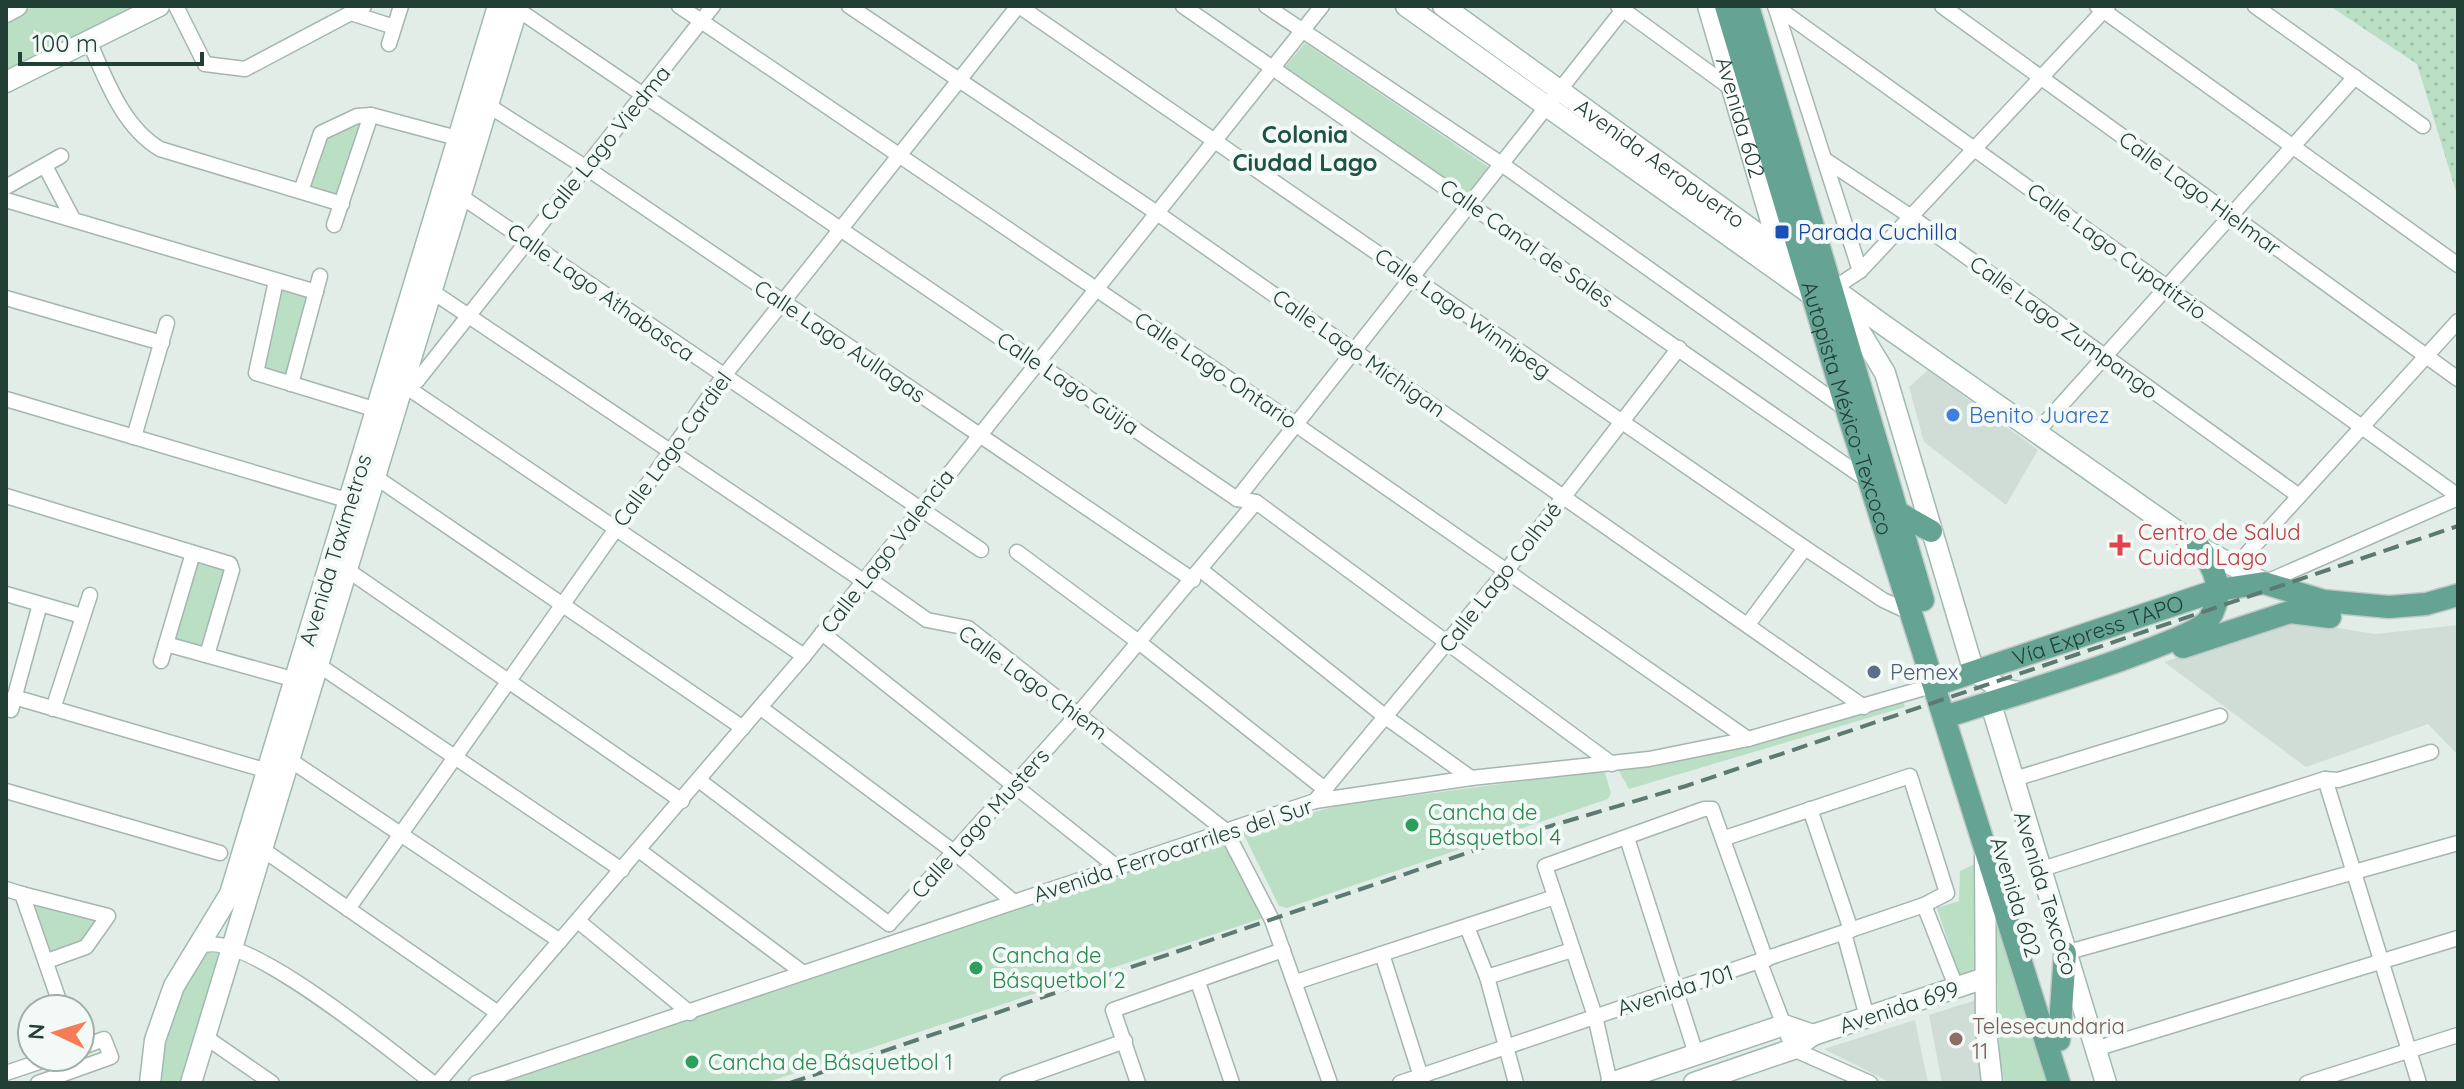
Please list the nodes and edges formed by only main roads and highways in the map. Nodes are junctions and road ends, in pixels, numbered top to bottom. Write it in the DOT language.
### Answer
graph roads {
  1 [pos="17,6"];
  2 [pos="159,6"];
  3 [pos="1406,6"];
  4 [pos="1443,6"];
  5 [pos="1708,6"];
  6 [pos="1726,6"];
  7 [pos="1748,6"];
  8 [pos="511,7"];
  9 [pos="6,12"];
  10 [pos="9,79"];
  11 [pos="434,250"];
  12 [pos="1805,267"];
  13 [pos="1827,297"];
  14 [pos="1885,326"];
  15 [pos="1874,353"];
  16 [pos="1895,511"];
  17 [pos="1931,531"];
  18 [pos="2198,546"];
  19 [pos="2269,585"];
  20 [pos="2218,590"];
  21 [pos="2458,595"];
  22 [pos="2458,611"];
  23 [pos="2130,657"];
  24 [pos="1974,672"];
  25 [pos="1942,683"];
  26 [pos="2019,692"];
  27 [pos="1990,701"];
  28 [pos="1952,714"];
  29 [pos="1986,845"];
  30 [pos="229,918"];
  31 [pos="2065,953"];
  32 [pos="1985,978"];
  33 [pos="1813,1035"];
  34 [pos="2059,1040"];
  35 [pos="150,1083"];
  36 [pos="191,1083"];
  37 [pos="1611,1083"];
  38 [pos="1694,1083"];
  39 [pos="1992,1083"];
  40 [pos="2059,1083"];
  41 [pos="2071,1083"];
  42 [pos="2106,1083"];
  1 -- 9 [label="main road"];
  2 -- 10 [label="main road"];
  3 -- 13 [label="main road, Avenida Aeropuerto"];
  4 -- 12 [label="main road, Avenida Aeropuerto"];
  5 -- 12 [label="main road, Avenida 602"];
  6 -- 12 [label="main road, Autopista México-Texcoco"];
  7 -- 13 [label="main road, Autopista México-Texcoco"];
  8 -- 11 [label="main road, Avenida Taxímetros"];
  8 -- 11 [label="main road, Avenida Taxímetros"];
  11 -- 30 [label="main road, Avenida Taxímetros"];
  11 -- 30 [label="main road, Avenida Taxímetros"];
  12 -- 13 [label="main road, Autopista México-Texcoco"];
  13 -- 14 [label="main road, Avenida Aeropuerto"];
  13 -- 15 [label="main road"];
  13 -- 16 [label="main road, Autopista México-Texcoco"];
  13 -- 25 [label="main road, Autopista México-Texcoco"];
  14 -- 15 [label="main road"];
  14 -- 18 [label="main road, Avenida Aeropuerto"];
  15 -- 17 [label="main road"];
  16 -- 17 [label="main road"];
  16 -- 25 [label="main road, Autopista México-Texcoco"];
  17 -- 24 [label="main road"];
  18 -- 19 [label="main road, Avenida Aeropuerto"];
  18 -- 20 [label="main road"];
  19 -- 20 [label="main road, Vía Express TAPO"];
  19 -- 21 [label="main road"];
  20 -- 23 [label="main road"];
  20 -- 24 [label="main road, Vía Express TAPO"];
  22 -- 23 [label="main road"];
  23 -- 26 [label="main road"];
  24 -- 25 [label="main road, Vía Express TAPO"];
  24 -- 26 [label="main road"];
  25 -- 28 [label="main road, Autopista México-Texcoco"];
  26 -- 27 [label="main road"];
  27 -- 28 [label="main road"];
  27 -- 31 [label="main road, Avenida Texcoco"];
  28 -- 29 [label="main road, Avenida 602"];
  28 -- 34 [label="main road, Avenida 602"];
  29 -- 32 [label="main road, Avenida 602"];
  29 -- 40 [label="main road, Avenida 602"];
  30 -- 35 [label="main road, Avenida Taxímetros"];
  30 -- 36 [label="main road, Avenida Taxímetros"];
  31 -- 34 [label="main road"];
  31 -- 42 [label="main road, Avenida Texcoco"];
  32 -- 33 [label="main road, Avenida 699"];
  32 -- 39 [label="main road, Avenida 602"];
  33 -- 37 [label="main road, Avenida 699"];
  33 -- 38 [label="main road, Avenida 699"];
  34 -- 41 [label="main road, Avenida 602"];
}
